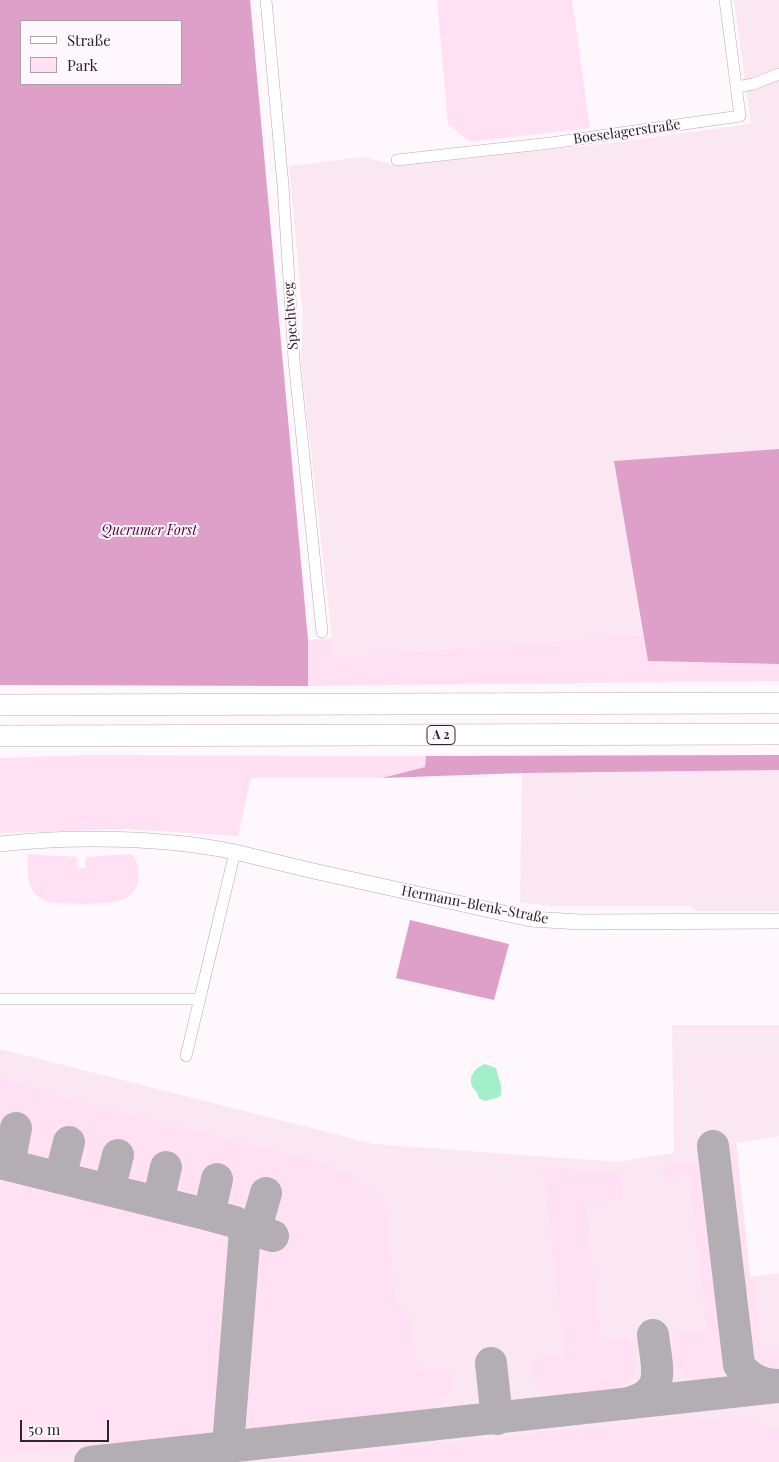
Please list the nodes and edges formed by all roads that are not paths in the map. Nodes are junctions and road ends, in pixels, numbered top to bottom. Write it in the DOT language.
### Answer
graph roads {
  1 [pos="266,0"];
  2 [pos="725,0"];
  3 [pos="779,74"];
  4 [pos="737,87"];
  5 [pos="397,160"];
  6 [pos="322,632"];
  7 [pos="779,703"];
  8 [pos="0,705"];
  9 [pos="779,734"];
  10 [pos="0,736"];
  11 [pos="0,844"];
  12 [pos="235,852"];
  13 [pos="779,921"];
  14 [pos="200,998"];
  15 [pos="0,999"];
  16 [pos="186,1056"];
  1 -- 6 [label="street, Spechtweg"];
  2 -- 4 [label="street, Boeselagerstraße"];
  3 -- 4 [label="street"];
  4 -- 5 [label="street, Boeselagerstraße"];
  7 -- 8 [label="highway"];
  9 -- 10 [label="highway, A 2"];
  11 -- 12 [label="street, Hermann-Blenk-Straße"];
  12 -- 13 [label="street, Hermann-Blenk-Straße"];
  12 -- 14 [label="street"];
  14 -- 15 [label="street"];
  14 -- 16 [label="street"];
}
